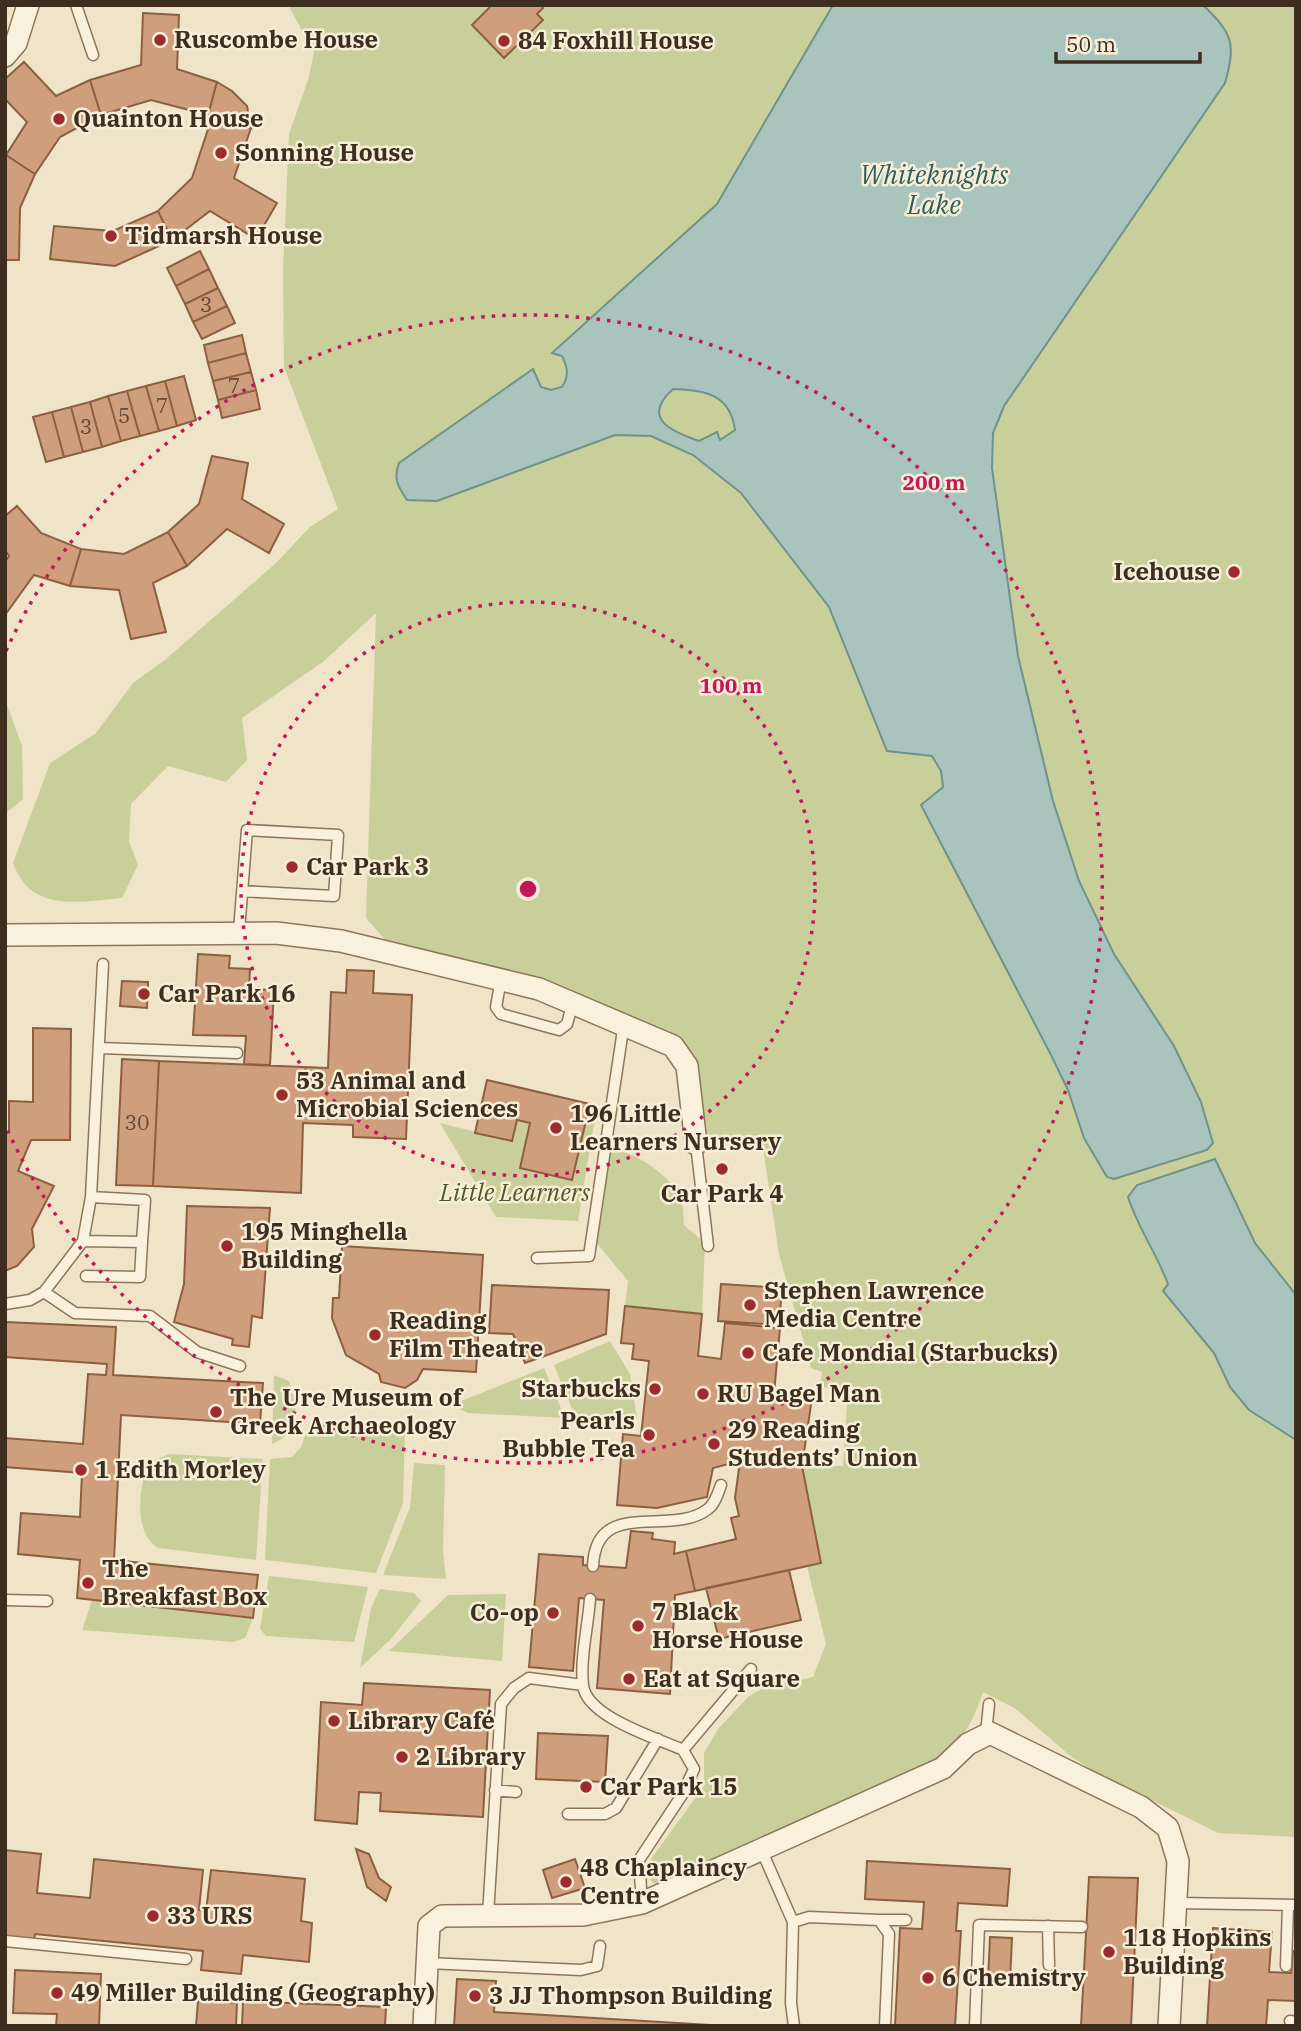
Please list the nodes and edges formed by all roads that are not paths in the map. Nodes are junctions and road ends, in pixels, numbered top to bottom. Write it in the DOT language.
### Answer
graph roads {
  1 [pos="27,5"];
  2 [pos="76,5"];
  3 [pos="93,55"];
  4 [pos="5,56"];
  5 [pos="242,891"];
  6 [pos="239,932"];
  7 [pos="5,935"];
  8 [pos="103,964"];
  9 [pos="501,979"];
  10 [pos="573,1002"];
  11 [pos="624,1023"];
  12 [pos="100,1048"];
  13 [pos="237,1053"];
  14 [pos="696,1144"];
  15 [pos="91,1197"];
  16 [pos="83,1241"];
  17 [pos="142,1242"];
  18 [pos="708,1246"];
  19 [pos="537,1258"];
  20 [pos="86,1276"];
  21 [pos="44,1292"];
  22 [pos="5,1304"];
  23 [pos="240,1366"];
  24 [pos="721,1485"];
  25 [pos="593,1566"];
  26 [pos="590,1599"];
  27 [pos="5,1600"];
  28 [pos="47,1601"];
  29 [pos="751,1669"];
  30 [pos="583,1685"];
  31 [pos="989,1704"];
  32 [pos="986,1733"];
  33 [pos="658,1739"];
  34 [pos="683,1750"];
  35 [pos="495,1790"];
  36 [pos="516,1792"];
  37 [pos="568,1814"];
  38 [pos="761,1849"];
  39 [pos="642,1903"];
  40 [pos="1176,1903"];
  41 [pos="1292,1905"];
  42 [pos="488,1915"];
  43 [pos="879,1920"];
  44 [pos="906,1920"];
  45 [pos="793,1922"];
  46 [pos="1048,1926"];
  47 [pos="1082,1927"];
  48 [pos="5,1941"];
  49 [pos="600,1946"];
  50 [pos="186,1959"];
  51 [pos="427,1963"];
  52 [pos="1049,1965"];
  53 [pos="1286,1966"];
  54 [pos="424,2026"];
  55 [pos="794,2026"];
  56 [pos="885,2026"];
  57 [pos="975,2026"];
  58 [pos="1169,2026"];
  1 -- 4 [label="street"];
  2 -- 3 [label="lane"];
  5 -- 5 [label="lane"];
  5 -- 6 [label="lane"];
  6 -- 7 [label="street"];
  6 -- 9 [label="street"];
  8 -- 12 [label="lane"];
  9 -- 10 [label="street"];
  9 -- 10 [label="lane"];
  10 -- 11 [label="street"];
  11 -- 14 [label="street"];
  11 -- 19 [label="lane"];
  12 -- 13 [label="lane"];
  12 -- 15 [label="lane"];
  14 -- 18 [label="lane"];
  15 -- 16 [label="lane"];
  15 -- 17 [label="lane"];
  16 -- 17 [label="lane"];
  16 -- 21 [label="lane"];
  17 -- 20 [label="lane"];
  21 -- 22 [label="lane"];
  21 -- 23 [label="lane"];
  24 -- 25 [label="lane"];
  26 -- 30 [label="lane"];
  27 -- 28 [label="lane"];
  29 -- 34 [label="lane"];
  30 -- 33 [label="lane"];
  30 -- 35 [label="lane"];
  31 -- 32 [label="lane"];
  32 -- 38 [label="street"];
  32 -- 40 [label="street"];
  33 -- 34 [label="lane"];
  33 -- 37 [label="lane"];
  34 -- 39 [label="lane"];
  35 -- 36 [label="lane"];
  35 -- 42 [label="lane"];
  38 -- 39 [label="street"];
  38 -- 45 [label="lane"];
  39 -- 42 [label="street"];
  40 -- 41 [label="lane"];
  40 -- 58 [label="street"];
  41 -- 53 [label="lane"];
  42 -- 51 [label="street"];
  43 -- 44 [label="lane"];
  43 -- 45 [label="lane"];
  43 -- 56 [label="lane"];
  45 -- 55 [label="lane"];
  46 -- 47 [label="lane"];
  46 -- 52 [label="lane"];
  46 -- 57 [label="lane"];
  48 -- 50 [label="lane"];
  49 -- 51 [label="lane"];
  51 -- 54 [label="street"];
}
